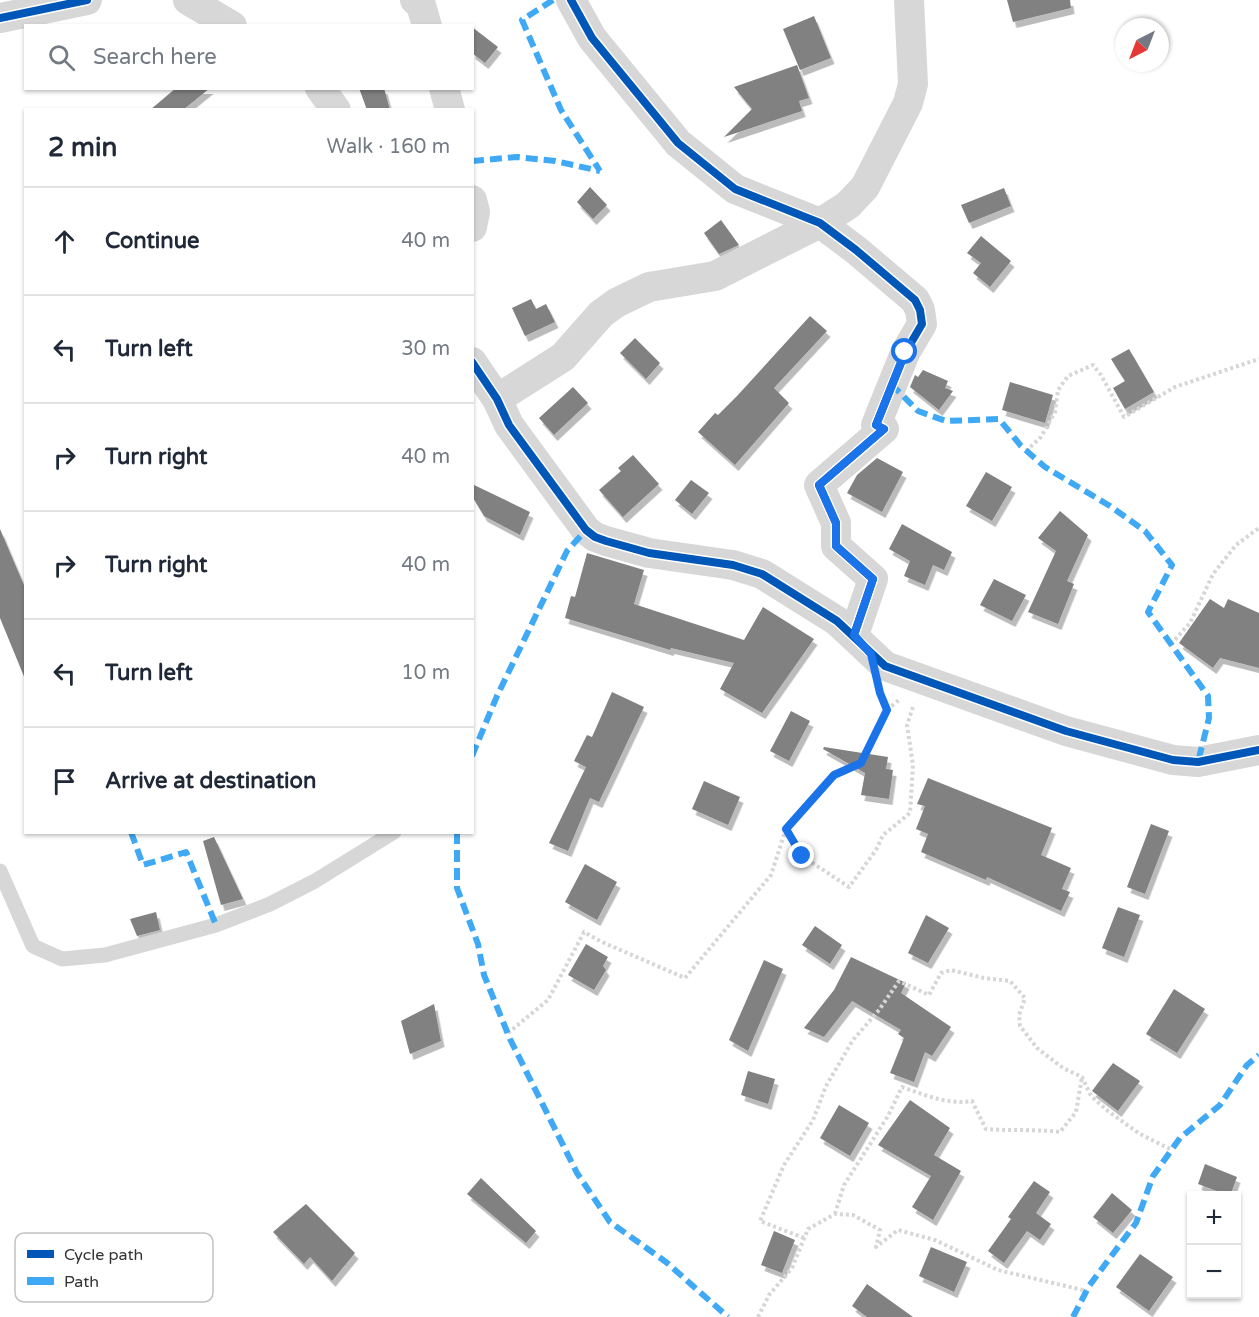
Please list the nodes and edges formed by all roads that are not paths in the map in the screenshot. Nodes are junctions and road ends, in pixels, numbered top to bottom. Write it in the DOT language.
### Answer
graph roads {
  1 [pos="87,0"];
  2 [pos="188,0"];
  3 [pos="416,0"];
  4 [pos="571,0"];
  5 [pos="909,0"];
  6 [pos="0,18"];
  7 [pos="229,24"];
  8 [pos="426,24"];
  9 [pos="321,90"];
  10 [pos="445,90"];
  11 [pos="335,108"];
  12 [pos="449,108"];
  13 [pos="820,223"];
  14 [pos="474,365"];
  15 [pos="497,399"];
  16 [pos="862,645"];
  17 [pos="1259,750"];
  18 [pos="391,834"];
  19 [pos="0,871"];
  1 -- 6 [label="street"];
  2 -- 7 [label="street"];
  3 -- 8 [label="street"];
  4 -- 13 [label="street"];
  5 -- 13 [label="street"];
  9 -- 11 [label="street"];
  10 -- 12 [label="street"];
  13 -- 15 [label="street"];
  13 -- 16 [label="street"];
  14 -- 15 [label="street"];
  15 -- 16 [label="street"];
  16 -- 17 [label="street"];
  18 -- 19 [label="lane"];
}
